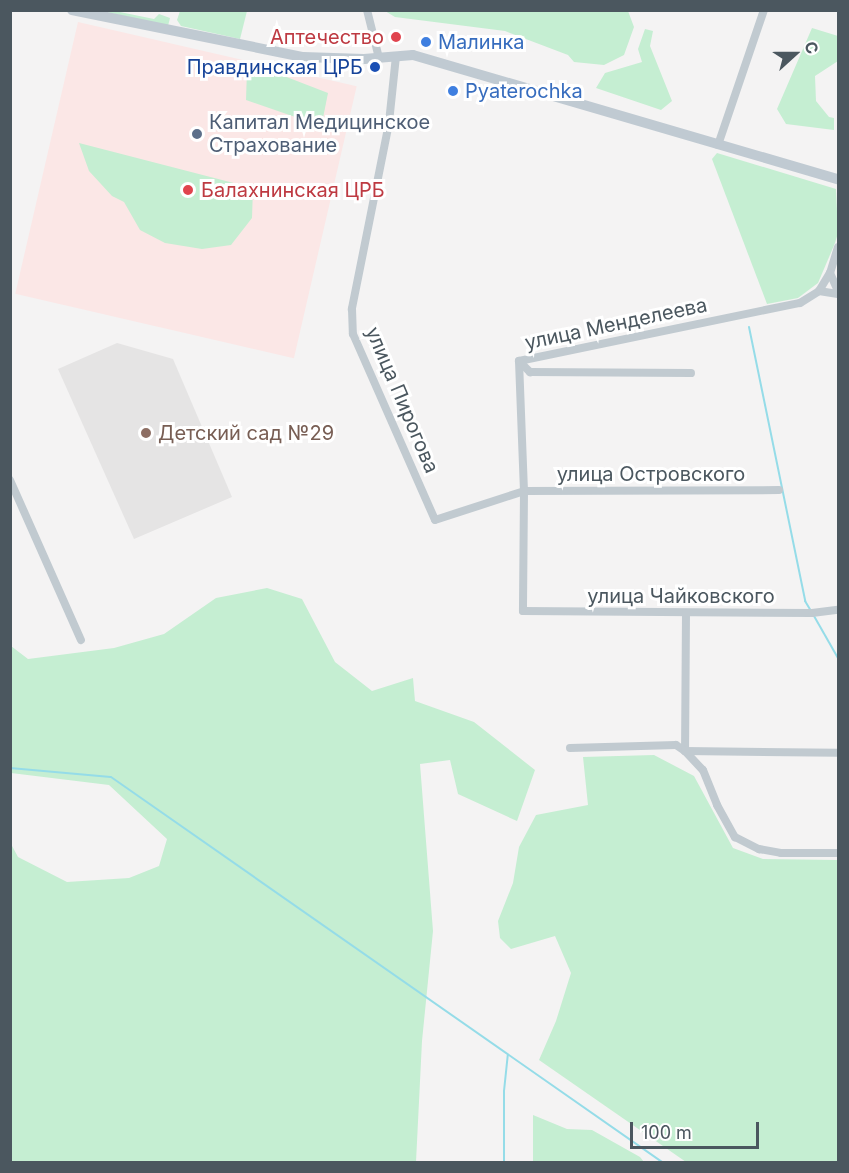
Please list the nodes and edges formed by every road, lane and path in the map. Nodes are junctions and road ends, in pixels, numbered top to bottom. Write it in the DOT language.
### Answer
graph roads {
  1 [pos="72,10"];
  2 [pos="367,10"];
  3 [pos="764,10"];
  4 [pos="396,56"];
  5 [pos="379,57"];
  6 [pos="718,145"];
  7 [pos="838,179"];
  8 [pos="838,247"];
  9 [pos="830,273"];
  10 [pos="819,291"];
  11 [pos="838,293"];
  12 [pos="519,361"];
  13 [pos="691,373"];
  14 [pos="10,480"];
  15 [pos="779,490"];
  16 [pos="524,491"];
  17 [pos="838,610"];
  18 [pos="686,613"];
  19 [pos="81,640"];
  20 [pos="570,748"];
  21 [pos="685,751"];
  22 [pos="838,753"];
  23 [pos="838,853"];
  1 -- 5 [label="street"];
  2 -- 5 [label="street"];
  3 -- 6 [label="street"];
  4 -- 5 [label="street"];
  4 -- 6 [label="street"];
  4 -- 16 [label="street, улица Пирогова"];
  6 -- 7 [label="street"];
  8 -- 9 [label="street"];
  9 -- 10 [label="street"];
  9 -- 11 [label="street"];
  10 -- 11 [label="street"];
  10 -- 12 [label="street, улица Менделеева"];
  12 -- 13 [label="street, улица Менделеева"];
  12 -- 16 [label="street"];
  14 -- 19 [label="street"];
  15 -- 16 [label="street, улица Островского"];
  16 -- 18 [label="street, улица Чайковского"];
  17 -- 18 [label="street, улица Чайковского"];
  18 -- 21 [label="street"];
  20 -- 21 [label="street"];
  21 -- 22 [label="street"];
  21 -- 23 [label="street"];
}
